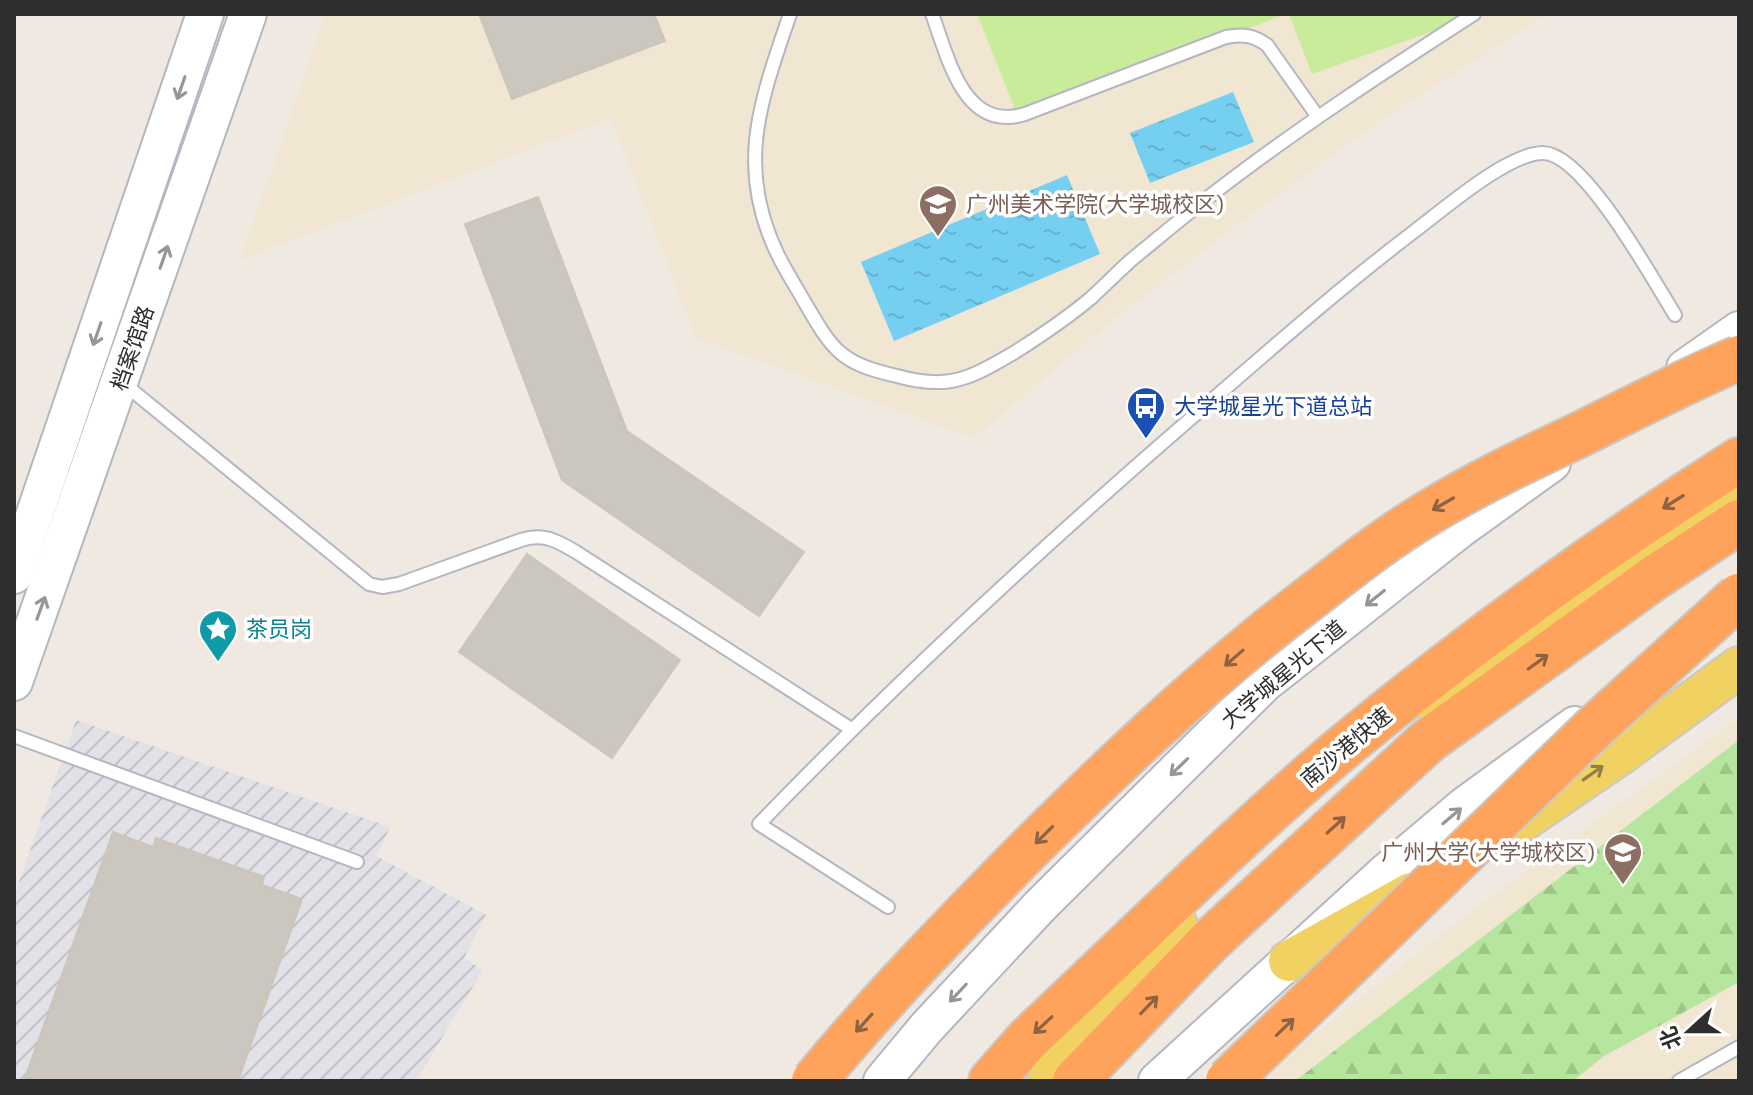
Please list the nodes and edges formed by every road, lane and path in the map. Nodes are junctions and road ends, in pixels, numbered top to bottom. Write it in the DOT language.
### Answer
graph roads {
  1 [pos="248,14"];
  2 [pos="790,14"];
  3 [pos="932,14"];
  4 [pos="1474,14"];
  5 [pos="203,23"];
  6 [pos="1318,117"];
  7 [pos="1675,315"];
  8 [pos="1739,330"];
  9 [pos="1739,358"];
  10 [pos="1739,372"];
  11 [pos="120,381"];
  12 [pos="1594,433"];
  13 [pos="1739,460"];
  14 [pos="1739,494"];
  15 [pos="1739,522"];
  16 [pos="14,575"];
  17 [pos="1739,596"];
  18 [pos="1739,615"];
  19 [pos="1739,667"];
  20 [pos="14,682"];
  21 [pos="851,729"];
  22 [pos="14,736"];
  23 [pos="357,862"];
  24 [pos="888,907"];
  25 [pos="1289,961"];
  26 [pos="1739,1047"];
  27 [pos="814,1081"];
  28 [pos="882,1081"];
  29 [pos="991,1081"];
  30 [pos="1048,1081"];
  31 [pos="1075,1081"];
  32 [pos="1157,1081"];
  33 [pos="1228,1081"];
  34 [pos="1679,1081"];
  11 -- 1 [label="main road, 档案馆路, one-way"];
  2 -- 6 [label="lane"];
  3 -- 6 [label="lane"];
  4 -- 6 [label="lane"];
  5 -- 16 [label="main road, 档案馆路, one-way"];
  7 -- 21 [label="lane"];
  8 -- 12 [label="main road, 大学城星光下道"];
  9 -- 27 [label="highway, one-way, bridge"];
  10 -- 12 [label="main road"];
  20 -- 11 [label="main road, 档案馆路, one-way"];
  11 -- 21 [label="lane"];
  12 -- 28 [label="main road, 大学城星光下道, one-way"];
  13 -- 29 [label="highway, 南沙港快速, one-way"];
  14 -- 30 [label="main road"];
  31 -- 15 [label="highway, one-way"];
  33 -- 17 [label="highway, one-way, bridge"];
  25 -- 18 [label="main road, one-way"];
  25 -- 19 [label="main road, one-way"];
  21 -- 24 [label="lane"];
  22 -- 23 [label="lane"];
  25 -- 32 [label="main road"];
  26 -- 34 [label="lane"];
}
